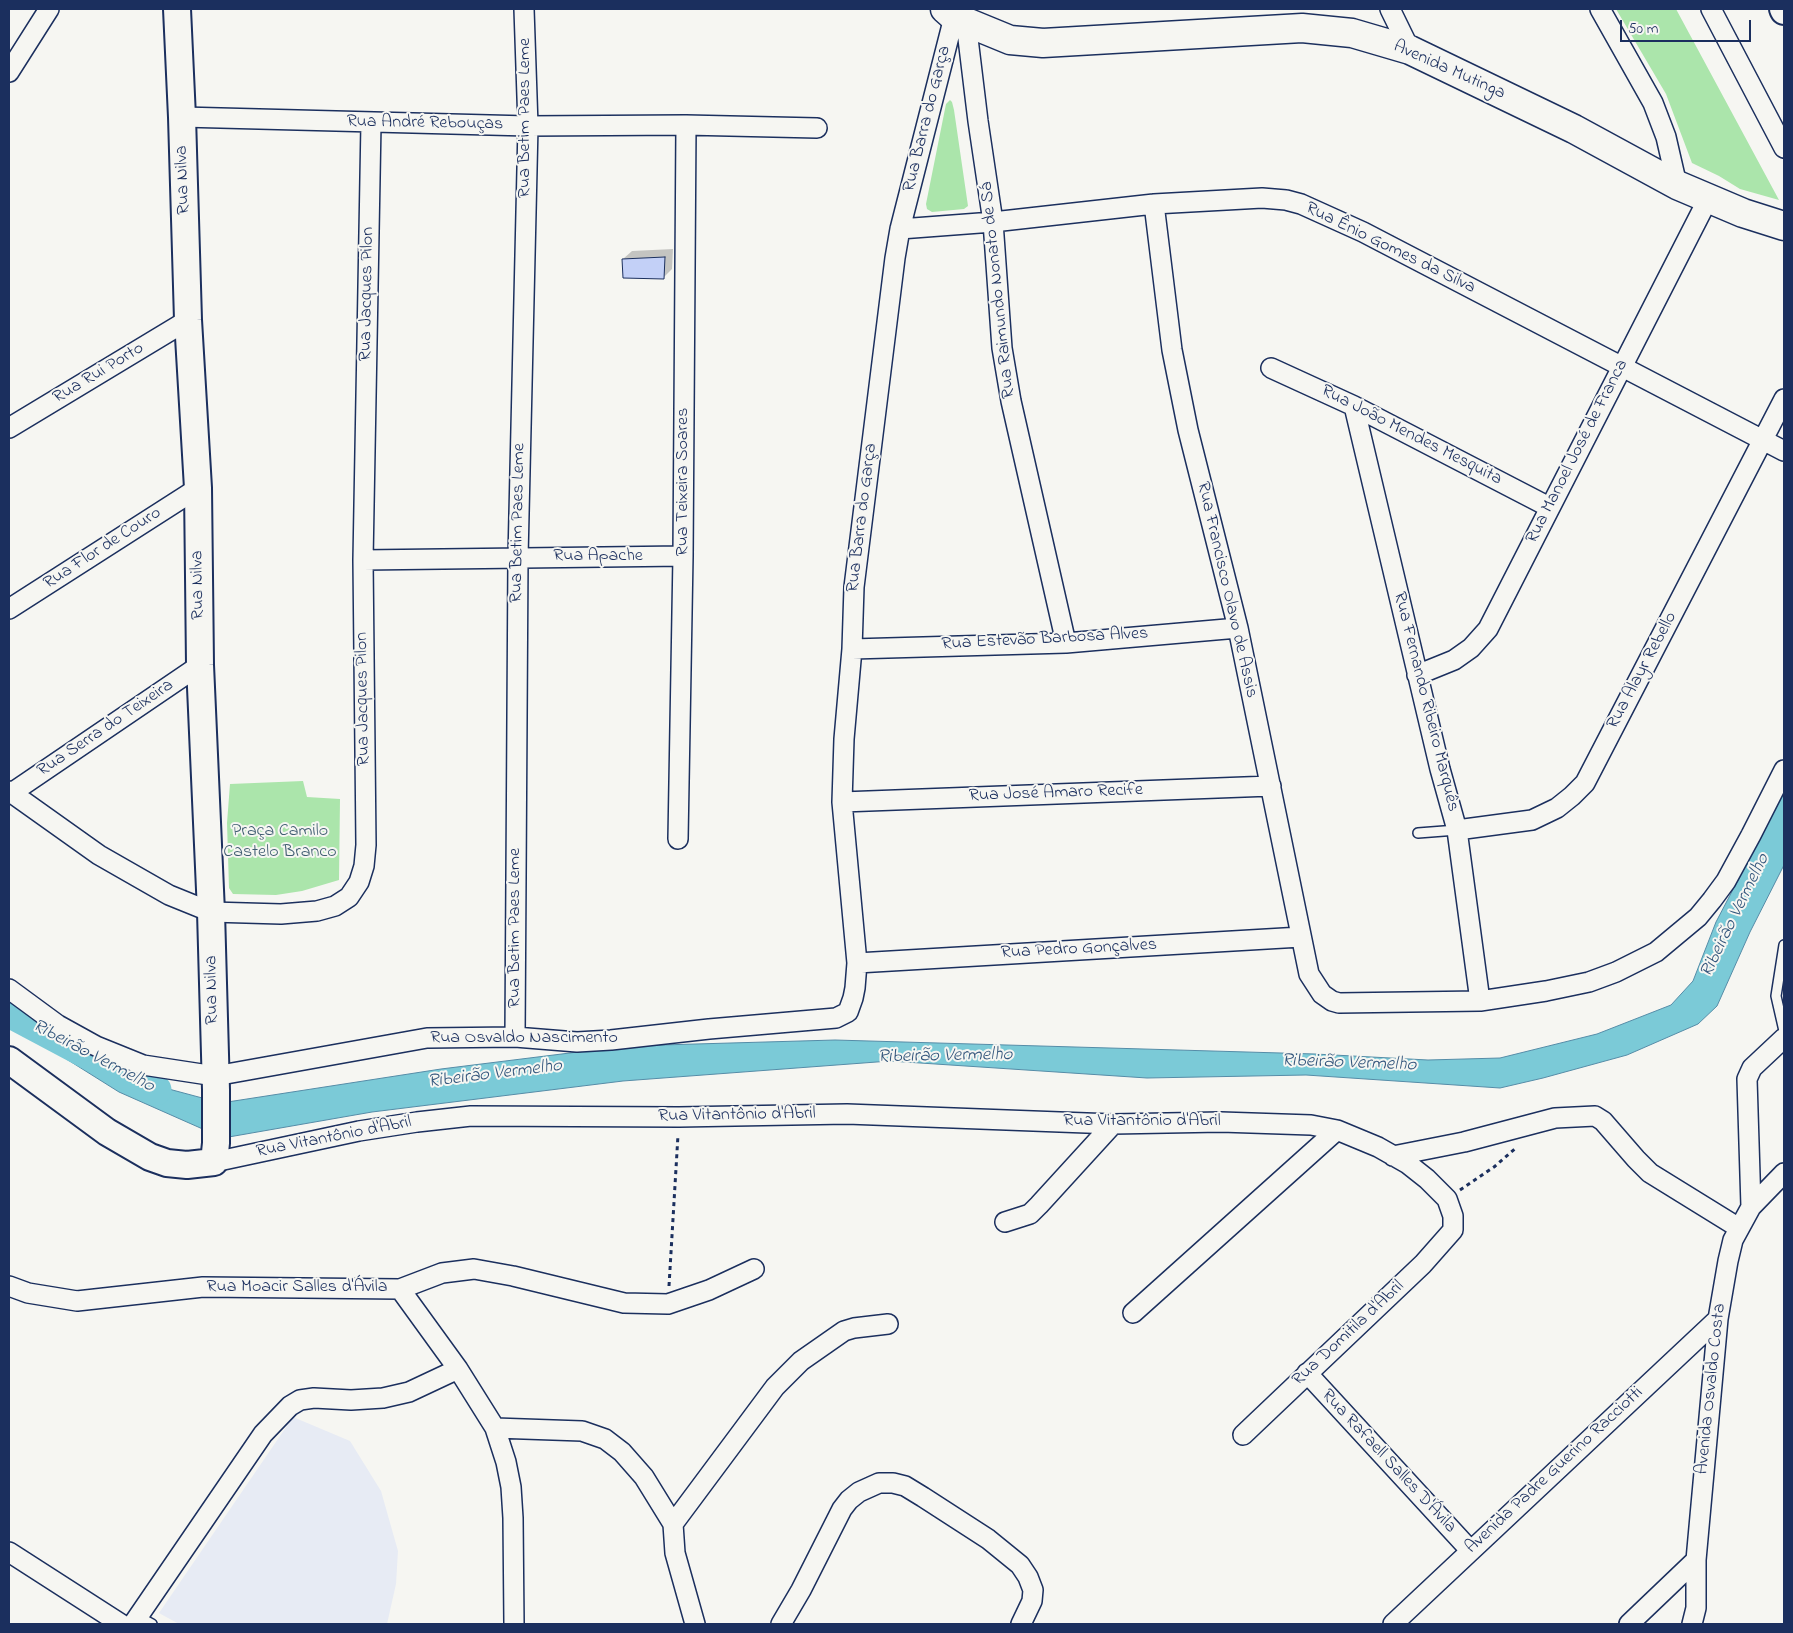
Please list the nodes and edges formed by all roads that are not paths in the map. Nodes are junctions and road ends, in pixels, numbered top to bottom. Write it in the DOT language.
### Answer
graph roads {
  1 [pos="49,9"];
  2 [pos="177,9"];
  3 [pos="524,9"];
  4 [pos="1390,9"];
  5 [pos="1600,9"];
  6 [pos="1711,9"];
  7 [pos="955,16"];
  8 [pos="1410,50"];
  9 [pos="9,72"];
  10 [pos="182,117"];
  11 [pos="371,123"];
  12 [pos="686,125"];
  13 [pos="528,126"];
  14 [pos="817,128"];
  15 [pos="1784,148"];
  16 [pos="1677,184"];
  17 [pos="1708,199"];
  18 [pos="1154,204"];
  19 [pos="994,222"];
  20 [pos="1784,226"];
  21 [pos="900,229"];
  22 [pos="188,320"];
  23 [pos="1271,368"];
  24 [pos="1622,368"];
  25 [pos="1784,399"];
  26 [pos="1354,406"];
  27 [pos="9,428"];
  28 [pos="1764,440"];
  29 [pos="1784,451"];
  30 [pos="198,488"];
  31 [pos="1550,507"];
  32 [pos="683,556"];
  33 [pos="518,557"];
  34 [pos="363,560"];
  35 [pos="9,609"];
  36 [pos="1238,628"];
  37 [pos="1066,643"];
  38 [pos="852,648"];
  39 [pos="200,665"];
  40 [pos="1417,675"];
  41 [pos="1784,770"];
  42 [pos="1271,786"];
  43 [pos="11,792"];
  44 [pos="842,802"];
  45 [pos="1457,830"];
  46 [pos="1418,833"];
  47 [pos="678,839"];
  48 [pos="211,912"];
  49 [pos="1301,937"];
  50 [pos="1784,945"];
  51 [pos="857,963"];
  52 [pos="9,989"];
  53 [pos="1480,1002"];
  54 [pos="836,1018"];
  55 [pos="1784,1030"];
  56 [pos="515,1037"];
  57 [pos="1784,1038"];
  58 [pos="9,1060"];
  59 [pos="215,1083"];
  60 [pos="1114,1124"];
  61 [pos="1337,1130"];
  62 [pos="215,1152"];
  63 [pos="1394,1156"];
  64 [pos="1784,1173"];
  65 [pos="1751,1207"];
  66 [pos="1005,1222"];
  67 [pos="1739,1228"];
  68 [pos="1453,1230"];
  69 [pos="754,1269"];
  70 [pos="9,1286"];
  71 [pos="400,1289"];
  72 [pos="1132,1313"];
  73 [pos="1718,1319"];
  74 [pos="888,1324"];
  75 [pos="458,1369"];
  76 [pos="1307,1373"];
  77 [pos="495,1428"];
  78 [pos="1242,1435"];
  79 [pos="673,1524"];
  80 [pos="1470,1550"];
  81 [pos="9,1552"];
  82 [pos="1696,1560"];
  83 [pos="141,1622"];
  84 [pos="121,1624"];
  85 [pos="514,1624"];
  86 [pos="695,1624"];
  87 [pos="781,1624"];
  88 [pos="1021,1624"];
  89 [pos="1393,1624"];
  90 [pos="1628,1624"];
  91 [pos="1692,1624"];
  1 -- 9 [label="street"];
  2 -- 10 [label="street, Rua Nilva"];
  3 -- 13 [label="street, Rua Betim Paes Leme"];
  4 -- 8 [label="street"];
  5 -- 16 [label="street"];
  6 -- 15 [label="street"];
  7 -- 8 [label="main road, Avenida Mutinga"];
  7 -- 19 [label="street, Rua Raimundo Nonato de Sá"];
  7 -- 21 [label="street, Rua Barra do Garça"];
  8 -- 16 [label="main road, Avenida Mutinga"];
  10 -- 11 [label="street, Rua André Rebouças"];
  10 -- 22 [label="street, Rua Nilva"];
  11 -- 13 [label="street, Rua André Rebouças"];
  11 -- 34 [label="street, Rua Jacques Pilon"];
  12 -- 13 [label="street, Rua André Rebouças"];
  12 -- 14 [label="street, Rua André Rebouças"];
  12 -- 32 [label="street, Rua Teixeira Soares"];
  13 -- 33 [label="street, Rua Betim Paes Leme"];
  16 -- 17 [label="main road, Avenida Mutinga"];
  17 -- 20 [label="main road, Avenida Mutinga"];
  17 -- 24 [label="street, Rua Manoel José de Franca"];
  18 -- 19 [label="street, Rua Ênio Gomes da Silva"];
  18 -- 24 [label="street, Rua Ênio Gomes da Silva"];
  18 -- 36 [label="street, Rua Francisco Olavo de Assis"];
  19 -- 21 [label="street, Rua Ênio Gomes da Silva"];
  19 -- 37 [label="street, Rua Raimundo Nonato de Sá"];
  21 -- 38 [label="street, Rua Barra do Garça"];
  22 -- 27 [label="street, Rua Rui Porto"];
  22 -- 30 [label="street, Rua Nilva"];
  23 -- 26 [label="street, Rua João Mendes Mesquita"];
  24 -- 28 [label="street, Rua Ênio Gomes da Silva"];
  24 -- 31 [label="street, Rua Manoel José de Franca"];
  25 -- 28 [label="street, Rua Alayr Rebello"];
  26 -- 31 [label="street, Rua João Mendes Mesquita"];
  26 -- 40 [label="street, Rua Fernando Ribeiro Marquês"];
  28 -- 29 [label="street, Rua Ênio Gomes da Silva"];
  28 -- 45 [label="street, Rua Alayr Rebello"];
  30 -- 35 [label="street, Rua Flor de Couro"];
  30 -- 39 [label="street, Rua Nilva"];
  31 -- 40 [label="street, Rua Manoel José de Franca"];
  32 -- 33 [label="street, Rua Apache"];
  32 -- 47 [label="street, Rua Teixeira Soares"];
  33 -- 34 [label="street, Rua Apache"];
  33 -- 56 [label="street, Rua Betim Paes Leme"];
  34 -- 48 [label="street, Rua Jacques Pilon"];
  36 -- 37 [label="street, Rua Estevão Barbosa Alves"];
  36 -- 42 [label="street, Rua Francisco Olavo de Assis"];
  37 -- 38 [label="street, Rua Estevão Barbosa Alves"];
  38 -- 44 [label="street, Rua Barra do Garça"];
  39 -- 43 [label="street, Rua Serra do Teixeira"];
  39 -- 48 [label="street, Rua Nilva"];
  40 -- 45 [label="street, Rua Fernando Ribeiro Marquês"];
  41 -- 53 [label="street"];
  42 -- 44 [label="street, Rua José Amaro Recife"];
  42 -- 49 [label="street, Rua Francisco Olavo de Assis"];
  43 -- 48 [label="street, Rua Jacques Pilon"];
  44 -- 51 [label="street, Rua Barra do Garça"];
  45 -- 46 [label="lane, Rua Alayr Rebello"];
  45 -- 53 [label="street, Rua Fernando Ribeiro Marquês"];
  48 -- 59 [label="street, Rua Nilva"];
  49 -- 51 [label="street, Rua Pedro Gonçalves"];
  49 -- 53 [label="street, Rua Francisco Olavo de Assis"];
  50 -- 55 [label="lane"];
  51 -- 54 [label="street, Rua Barra do Garça"];
  52 -- 59 [label="street, Rua Osvaldo Nascimento"];
  54 -- 56 [label="street, Rua Osvaldo Nascimento"];
  56 -- 59 [label="street, Rua Osvaldo Nascimento"];
  57 -- 65 [label="street"];
  58 -- 62 [label="street, Rua Vitantônio d'Abril"];
  59 -- 62 [label="street, Rua Nilva"];
  60 -- 61 [label="street, Rua Vitantônio d'Abril"];
  60 -- 62 [label="street, Rua Vitantônio d'Abril"];
  60 -- 66 [label="street"];
  61 -- 63 [label="street, Rua Vitantônio d'Abril"];
  61 -- 72 [label="street"];
  63 -- 67 [label="street"];
  63 -- 68 [label="street, Rua Vitantônio d'Abril"];
  64 -- 65 [label="street, Avenida Osvaldo Costa"];
  65 -- 67 [label="street, Avenida Osvaldo Costa"];
  67 -- 73 [label="street, Avenida Osvaldo Costa"];
  68 -- 76 [label="street, Rua Domitila d'Abril"];
  69 -- 71 [label="street"];
  70 -- 71 [label="street, Rua Moacir Salles d'Ávila"];
  71 -- 75 [label="street, Rua Moacir Salles d'Ávila"];
  73 -- 80 [label="street, Avenida Padre Guerino Racciotti"];
  73 -- 82 [label="street, Avenida Osvaldo Costa"];
  74 -- 79 [label="street"];
  75 -- 77 [label="street, Rua Moacir Salles d'Ávila"];
  75 -- 83 [label="street"];
  76 -- 78 [label="street, Rua Domitila d'Abril"];
  76 -- 80 [label="street, Rua Rafaell Salles D'Ávila"];
  77 -- 79 [label="street"];
  77 -- 85 [label="street, Rua Moacir Salles d'Ávila"];
  79 -- 86 [label="street"];
  80 -- 89 [label="street, Avenida Padre Guerino Racciotti"];
  81 -- 84 [label="street"];
  82 -- 90 [label="street"];
  82 -- 91 [label="street, Avenida Osvaldo Costa"];
  87 -- 88 [label="street"];
}
